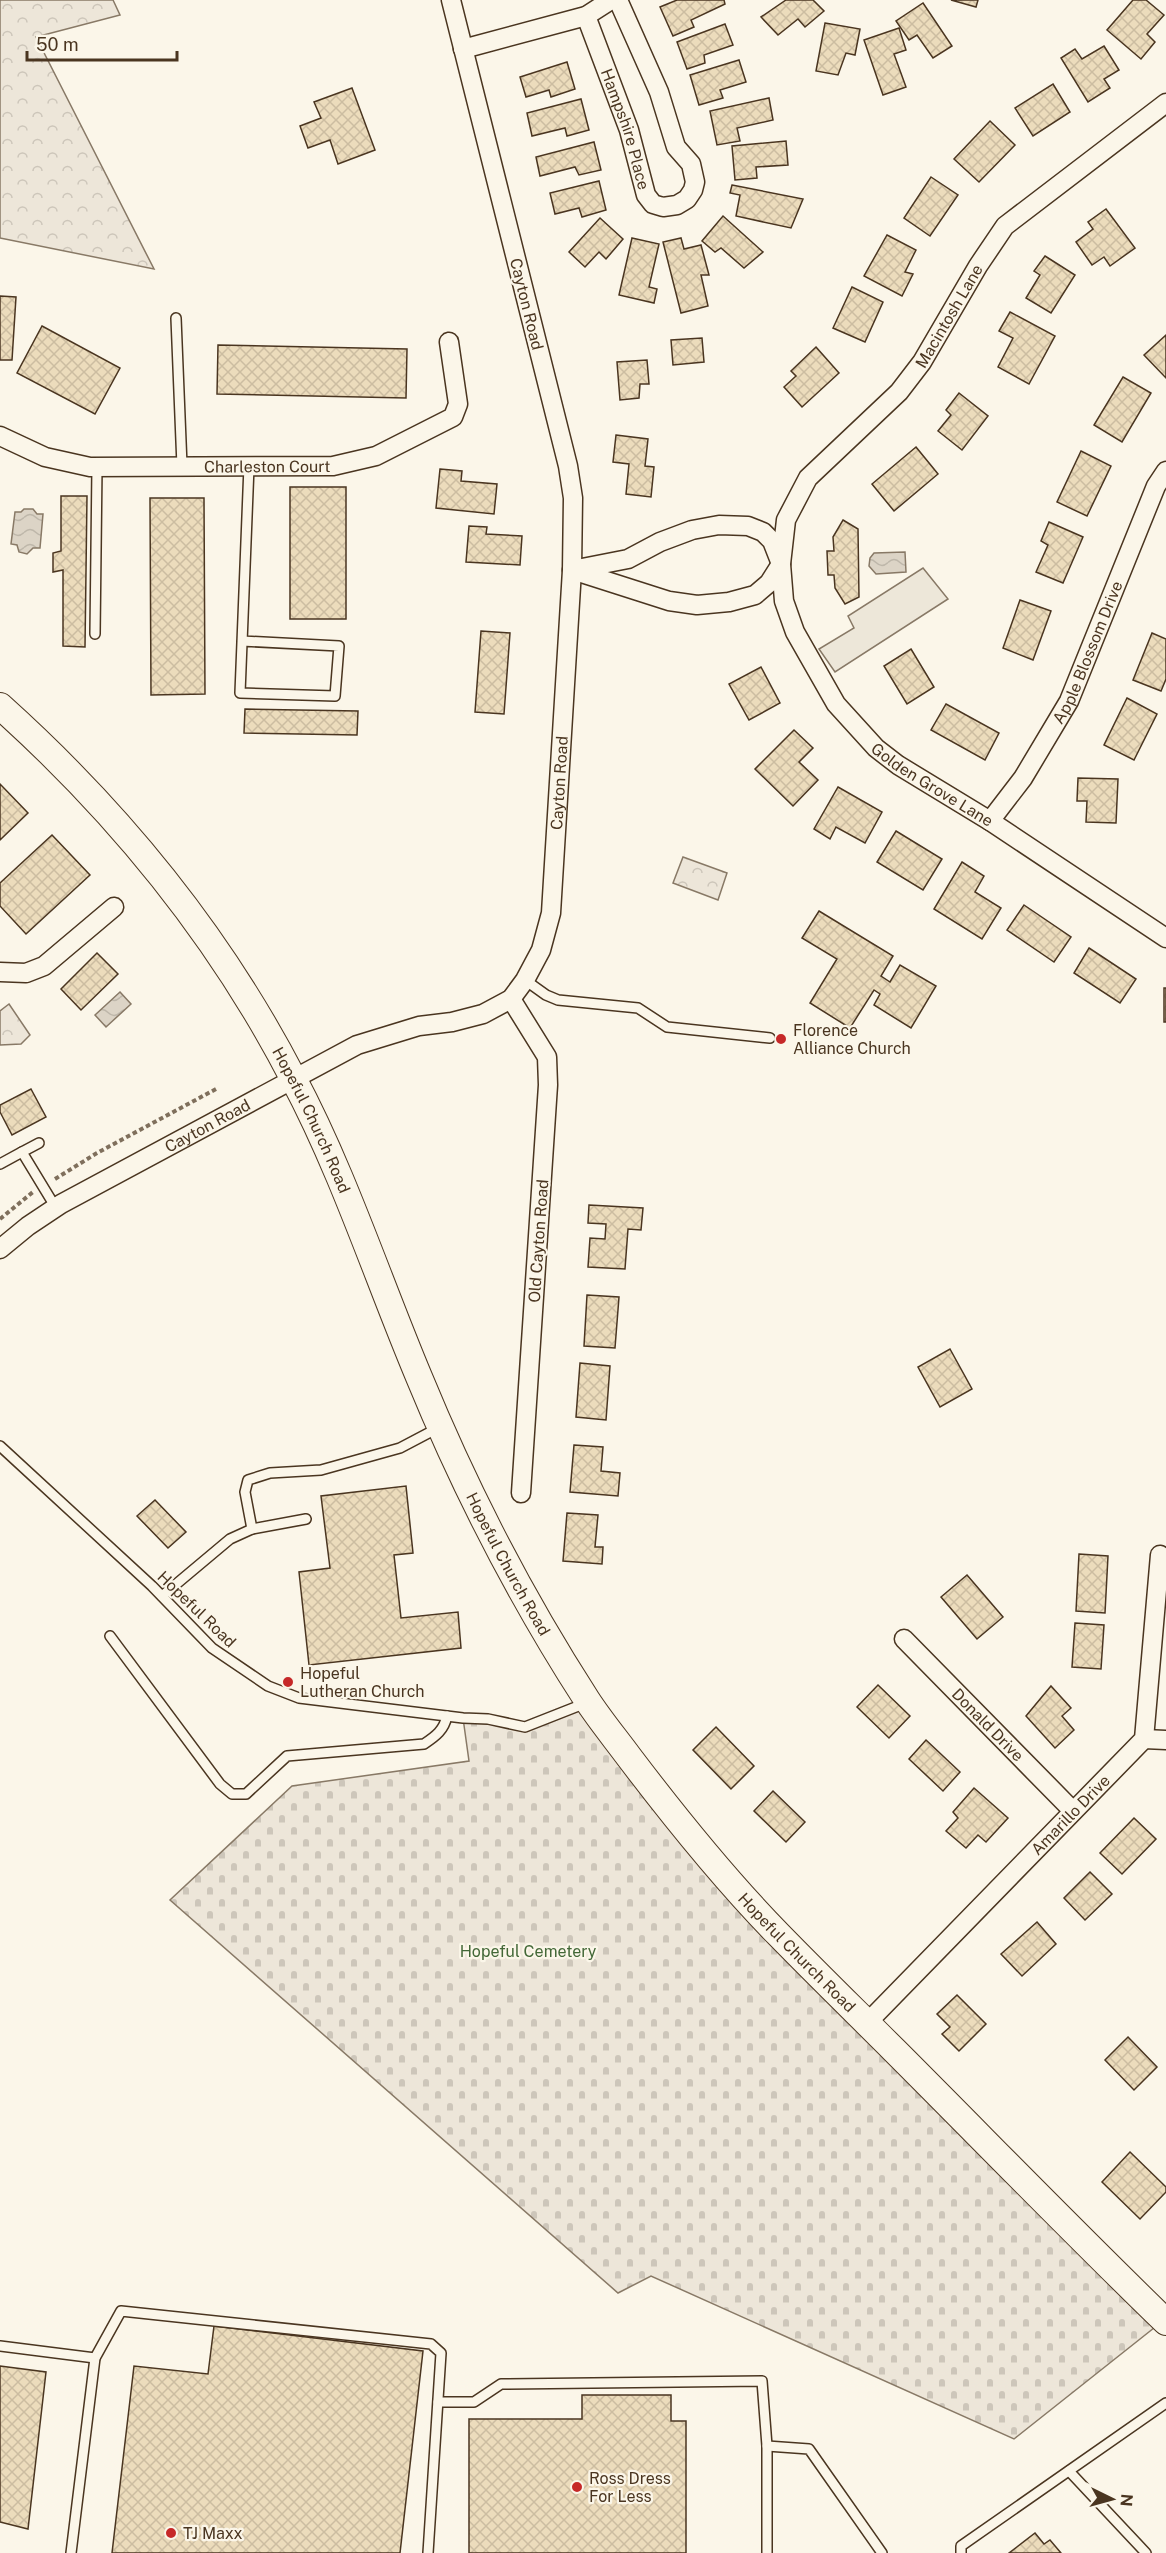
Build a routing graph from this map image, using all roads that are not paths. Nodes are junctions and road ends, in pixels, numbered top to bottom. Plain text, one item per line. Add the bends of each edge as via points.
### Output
1 (451, 0) edge
2 (611, 0) edge
3 (618, 0) edge
4 (586, 16) junction
5 (463, 49) junction
6 (1166, 104) edge
7 (176, 318) dead end
8 (449, 342) dead end
9 (0, 436) edge
10 (97, 466) junction
11 (182, 466) junction
12 (249, 466) junction
13 (1166, 471) edge
14 (781, 564) junction
15 (572, 570) junction
16 (95, 634) dead end
17 (242, 641) junction
18 (0, 706) edge
19 (990, 820) junction
20 (114, 908) dead end
21 (1166, 938) edge
22 (0, 972) edge
23 (525, 980) junction
24 (511, 999) junction
25 (770, 1038) dead end
26 (294, 1078) junction
27 (39, 1143) dead end
28 (22, 1152) junction
29 (0, 1164) edge
30 (56, 1208) junction
31 (0, 1249) edge
32 (440, 1427) junction
33 (0, 1446) edge
34 (521, 1493) dead end
35 (306, 1519) dead end
36 (252, 1529) junction
37 (1160, 1555) dead end
38 (162, 1596) junction
39 (110, 1636) dead end
40 (903, 1639) dead end
41 (588, 1702) junction
42 (447, 1716) junction
43 (1144, 1739) junction
44 (1166, 1740) edge
45 (1073, 1812) junction
46 (867, 2023) junction
47 (1166, 2322) edge
48 (0, 2346) edge
49 (95, 2358) junction
50 (438, 2402) junction
51 (1166, 2403) edge
52 (767, 2446) junction
53 (1069, 2471) junction
54 (71, 2553) edge
55 (428, 2553) edge
56 (767, 2553) edge
57 (882, 2553) edge
58 (960, 2553) edge
59 (1146, 2553) edge

1 - 5 street, Cayton Road
2 - 4 street
3 - 4 street, Hampshire Place via 659,92 676,147 692,164 693,190 678,205 653,204 646,195 626,120
4 - 5 street
5 - 15 street, Cayton Road via 568,466 573,498
6 - 14 street, Macintosh Lane via 1005,226 922,362 899,392 808,478 786,520
7 - 11 lane
8 - 12 street, Charleston Court via 458,405 448,421 397,447 355,462 333,466
9 - 10 street, Charleston Court via 45,457
10 - 11 street, Charleston Court
10 - 16 lane
11 - 12 street, Charleston Court
12 - 17 lane
13 - 19 street, Apple Blossom Drive via 1156,486 1069,701 1023,778
14 - 15 street, Macintosh Lane via 769,584 755,595 697,605 669,601
14 - 15 street via 772,541 763,532 748,526 719,525 692,530 613,564
14 - 19 street, Golden Grove Lane via 784,601 795,632 836,704 876,748 898,765
15 - 23 street, Cayton Road via 551,913 541,950
17 - 17 lane via 240,693 335,696 339,646
18 - 26 main road, Hopeful Church Road via 70,772 189,911
19 - 21 street, Golden Grove Lane
20 - 22 street via 44,966 26,973
23 - 24 street, Cayton Road
23 - 25 lane via 558,1000 638,1008 667,1027
24 - 26 street, Cayton Road via 483,1014 419,1026 357,1045
24 - 34 street, Old Cayton Road via 547,1057 548,1085
26 - 30 street, Cayton Road
26 - 32 main road, Hopeful Church Road via 342,1181
27 - 28 lane
28 - 29 lane
28 - 30 lane
30 - 31 street, Cayton Road
32 - 36 lane via 400,1448 355,1461 321,1470 270,1473 249,1480 245,1492
32 - 41 main road, Hopeful Church Road via 494,1540
33 - 38 lane, Hopeful Road
35 - 36 lane
36 - 38 lane via 230,1539
37 - 43 street
38 - 42 lane, Hopeful Road via 212,1648 278,1690 298,1698
39 - 42 lane via 220,1784 232,1794 246,1794 287,1756 424,1744 438,1735
40 - 45 street, Donald Drive
41 - 42 lane, Hopeful Road via 525,1727
41 - 46 main road, Hopeful Church Road via 737,1890
43 - 44 street
43 - 45 street, Amarillo Drive
45 - 46 street, Amarillo Drive
46 - 47 main road, Hopeful Church Road
48 - 49 lane
49 - 50 lane via 121,2311 431,2344 441,2353
49 - 54 lane
50 - 52 lane via 474,2402 501,2384 762,2381
50 - 55 lane
51 - 53 lane
52 - 56 lane
52 - 57 lane via 809,2449
53 - 58 lane via 961,2546
53 - 59 lane

